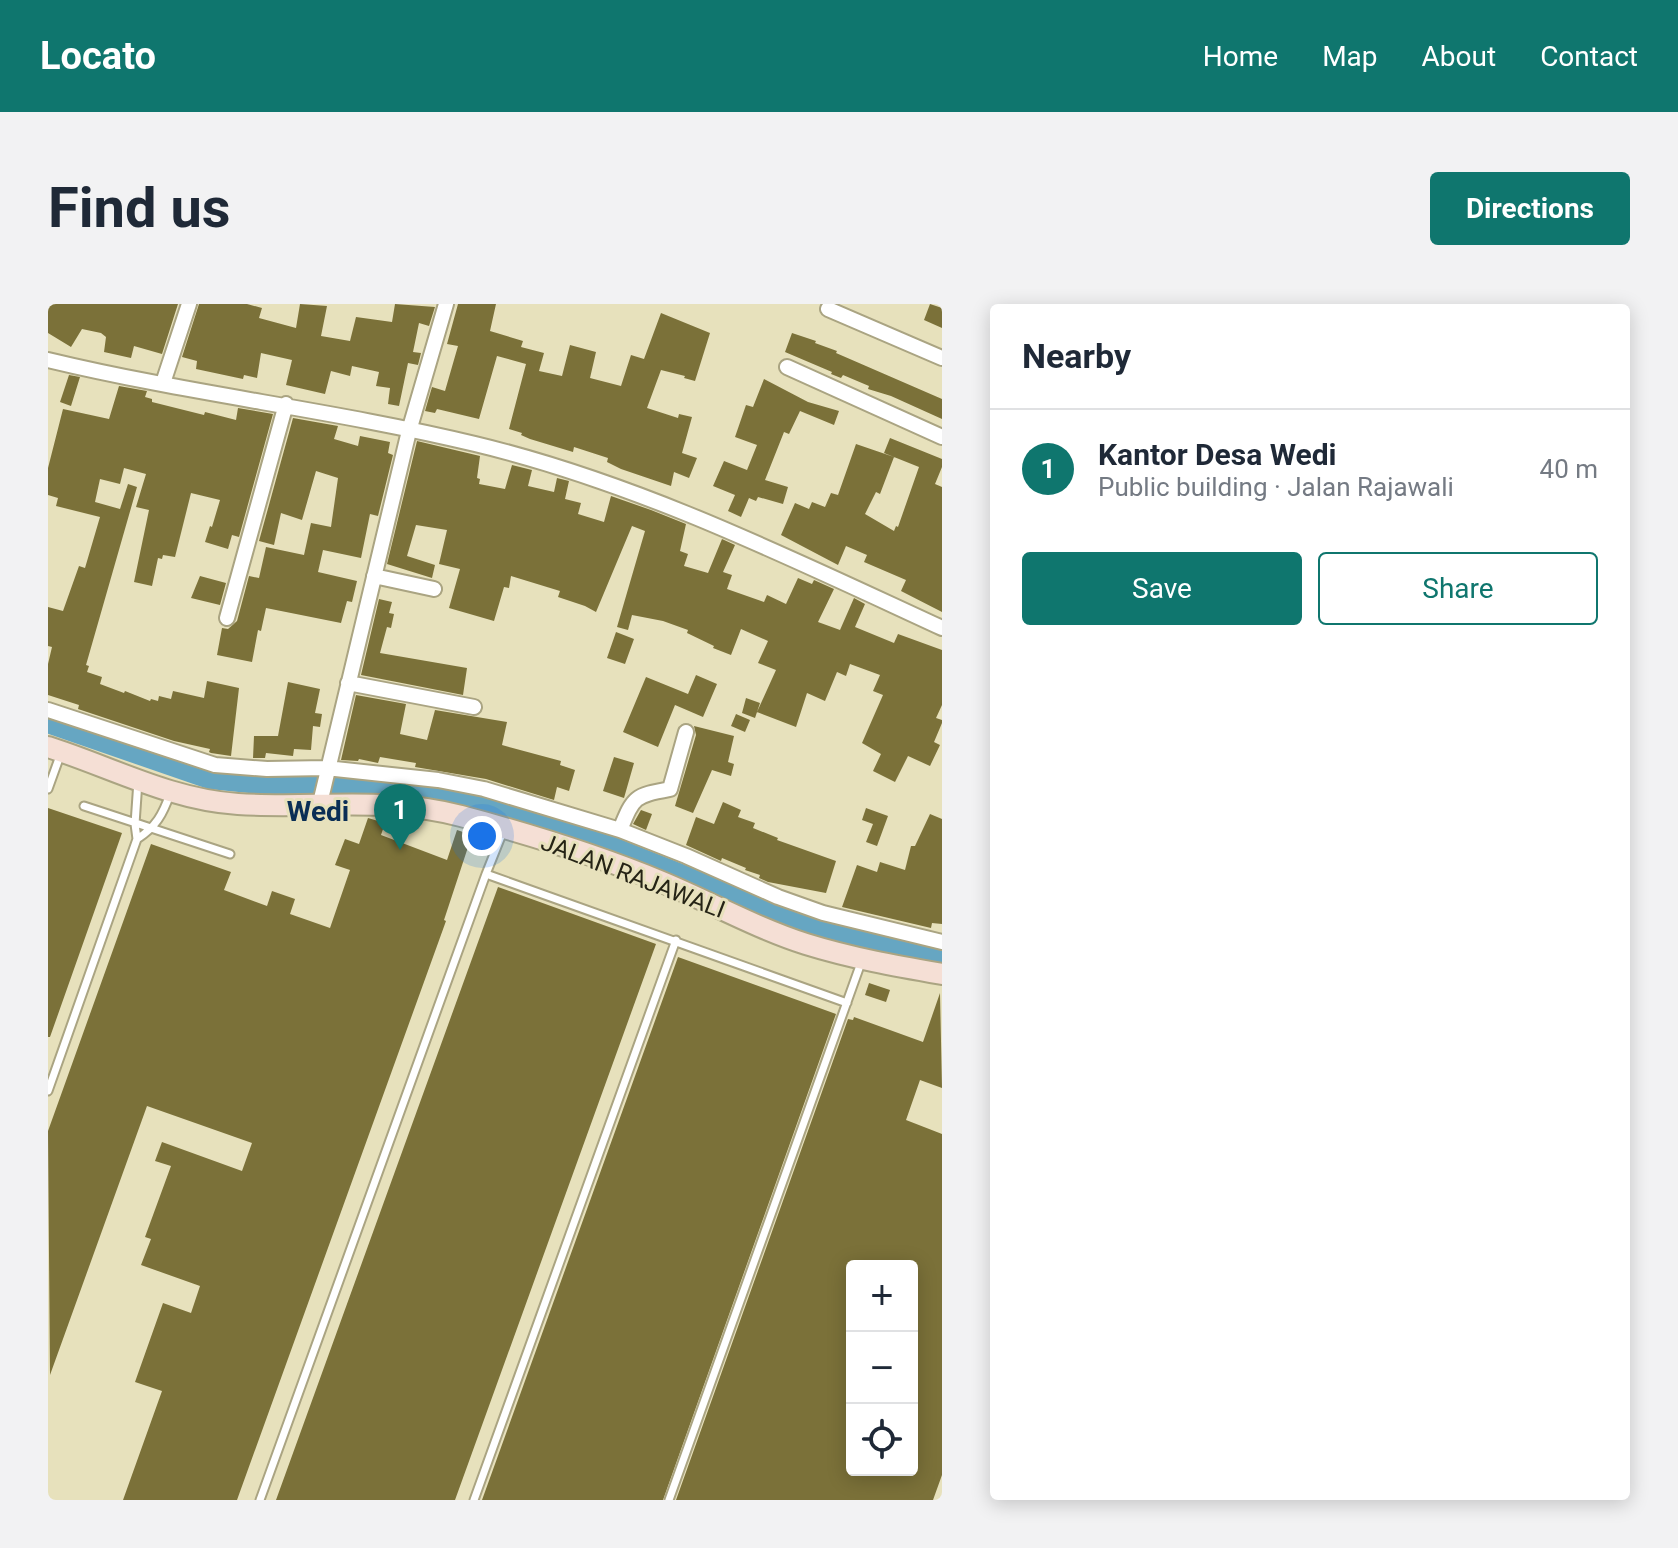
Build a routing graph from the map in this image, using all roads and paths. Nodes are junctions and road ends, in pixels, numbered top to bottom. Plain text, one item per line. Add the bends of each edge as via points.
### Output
1 (189, 304) edge
2 (446, 304) edge
3 (828, 309) dead end
4 (942, 358) edge
5 (48, 360) edge
6 (787, 367) dead end
7 (163, 383) junction
8 (286, 404) junction
9 (409, 431) junction
10 (942, 437) edge
11 (374, 576) junction
12 (434, 589) dead end
13 (227, 618) dead end
14 (942, 628) edge
15 (348, 683) junction
16 (474, 707) dead end
17 (48, 710) edge
18 (686, 732) dead end
19 (55, 749) edge
20 (325, 773) junction
21 (138, 780) junction
22 (48, 789) edge
23 (171, 791) junction
24 (321, 799) junction
25 (84, 806) dead end
26 (135, 824) junction
27 (505, 827) junction
28 (151, 830) junction
29 (620, 830) junction
30 (137, 839) junction
31 (230, 854) dead end
32 (486, 874) junction
33 (676, 940) junction
34 (942, 942) edge
35 (862, 959) junction
36 (942, 974) edge
37 (847, 1003) junction
38 (48, 1091) edge
39 (260, 1500) edge
40 (474, 1500) edge
41 (669, 1500) edge

1 - 7 street
2 - 9 street
3 - 4 street
5 - 7 street
6 - 10 street
7 - 8 street
8 - 9 street
8 - 13 street
9 - 11 street
9 - 14 street via 519,456 685,512
11 - 12 street
11 - 15 street
15 - 16 street
15 - 20 street
17 - 20 street via 215,765
18 - 29 street via 670,789 631,802
19 - 21 street, JALAN RAJAWALI
19 - 22 lane
20 - 24 street
20 - 29 street via 438,780
21 - 23 street, JALAN RAJAWALI
21 - 26 lane
23 - 24 street, JALAN RAJAWALI via 238,804
23 - 28 lane
24 - 27 street, JALAN RAJAWALI via 421,807
25 - 26 lane
26 - 28 lane
26 - 30 lane
27 - 32 lane
27 - 35 street, JALAN RAJAWALI via 664,883 777,933
28 - 30 lane
28 - 31 lane
29 - 34 street via 823,913
30 - 38 lane
32 - 33 lane
32 - 39 lane
33 - 37 lane
33 - 40 lane
35 - 36 street, JALAN RAJAWALI
35 - 37 lane
37 - 41 lane

